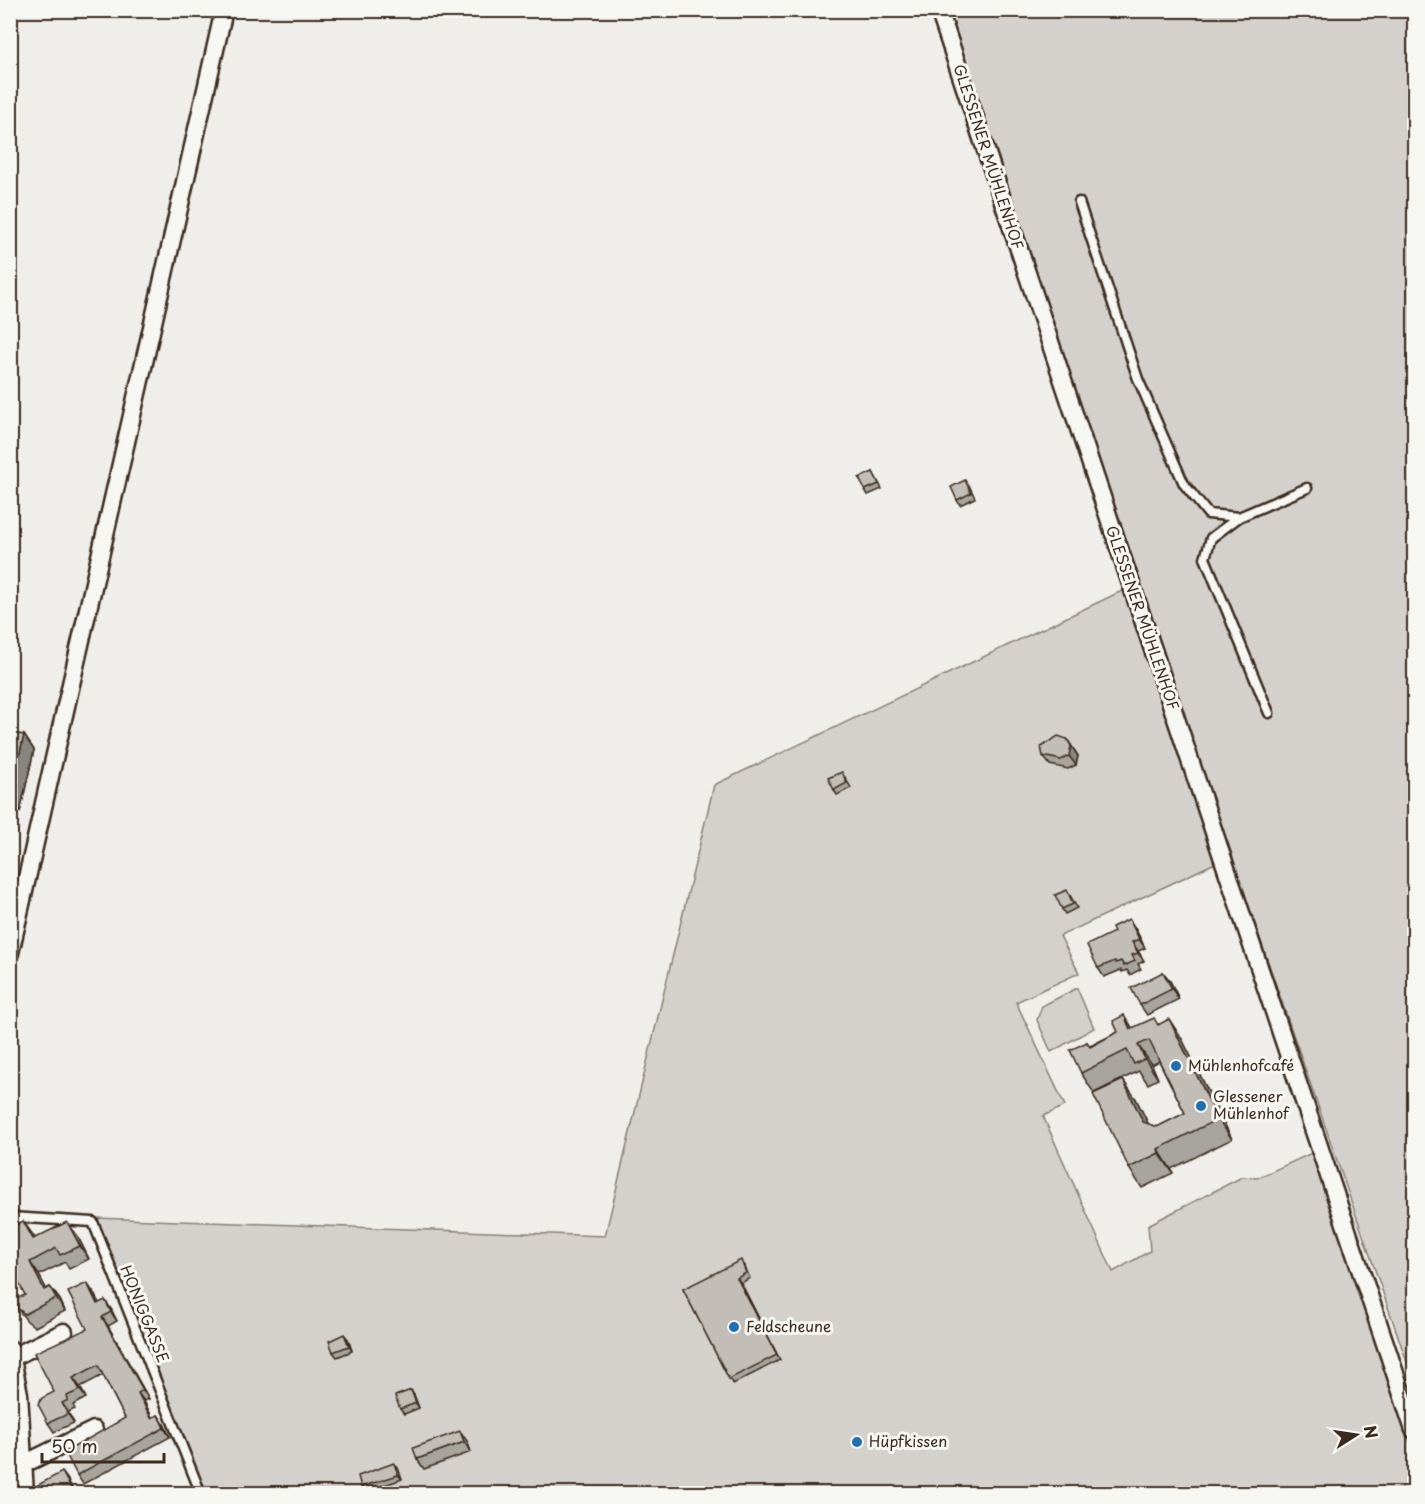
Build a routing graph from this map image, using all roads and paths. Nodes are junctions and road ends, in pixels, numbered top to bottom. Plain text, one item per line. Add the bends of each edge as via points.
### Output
1 (224, 10) edge
2 (939, 10) edge
3 (1079, 202) dead end
4 (1307, 488) dead end
5 (1239, 517) junction
6 (1269, 713) dead end
7 (10, 953) edge
8 (10, 1217) edge
9 (64, 1332) dead end
10 (12, 1353) edge
11 (94, 1430) dead end
12 (1414, 1430) edge
13 (24, 1464) junction
14 (25, 1494) edge
15 (201, 1494) edge

1 - 7 street
2 - 12 street, GLESSENER MÜHLENHOF
3 - 5 lane via 1138,379 1184,484 1208,514
4 - 5 lane
5 - 6 lane via 1212,538 1205,558
8 - 15 lane, HONIGGASSE via 93,1222
9 - 10 street
10 - 13 street
11 - 13 street
13 - 14 street

